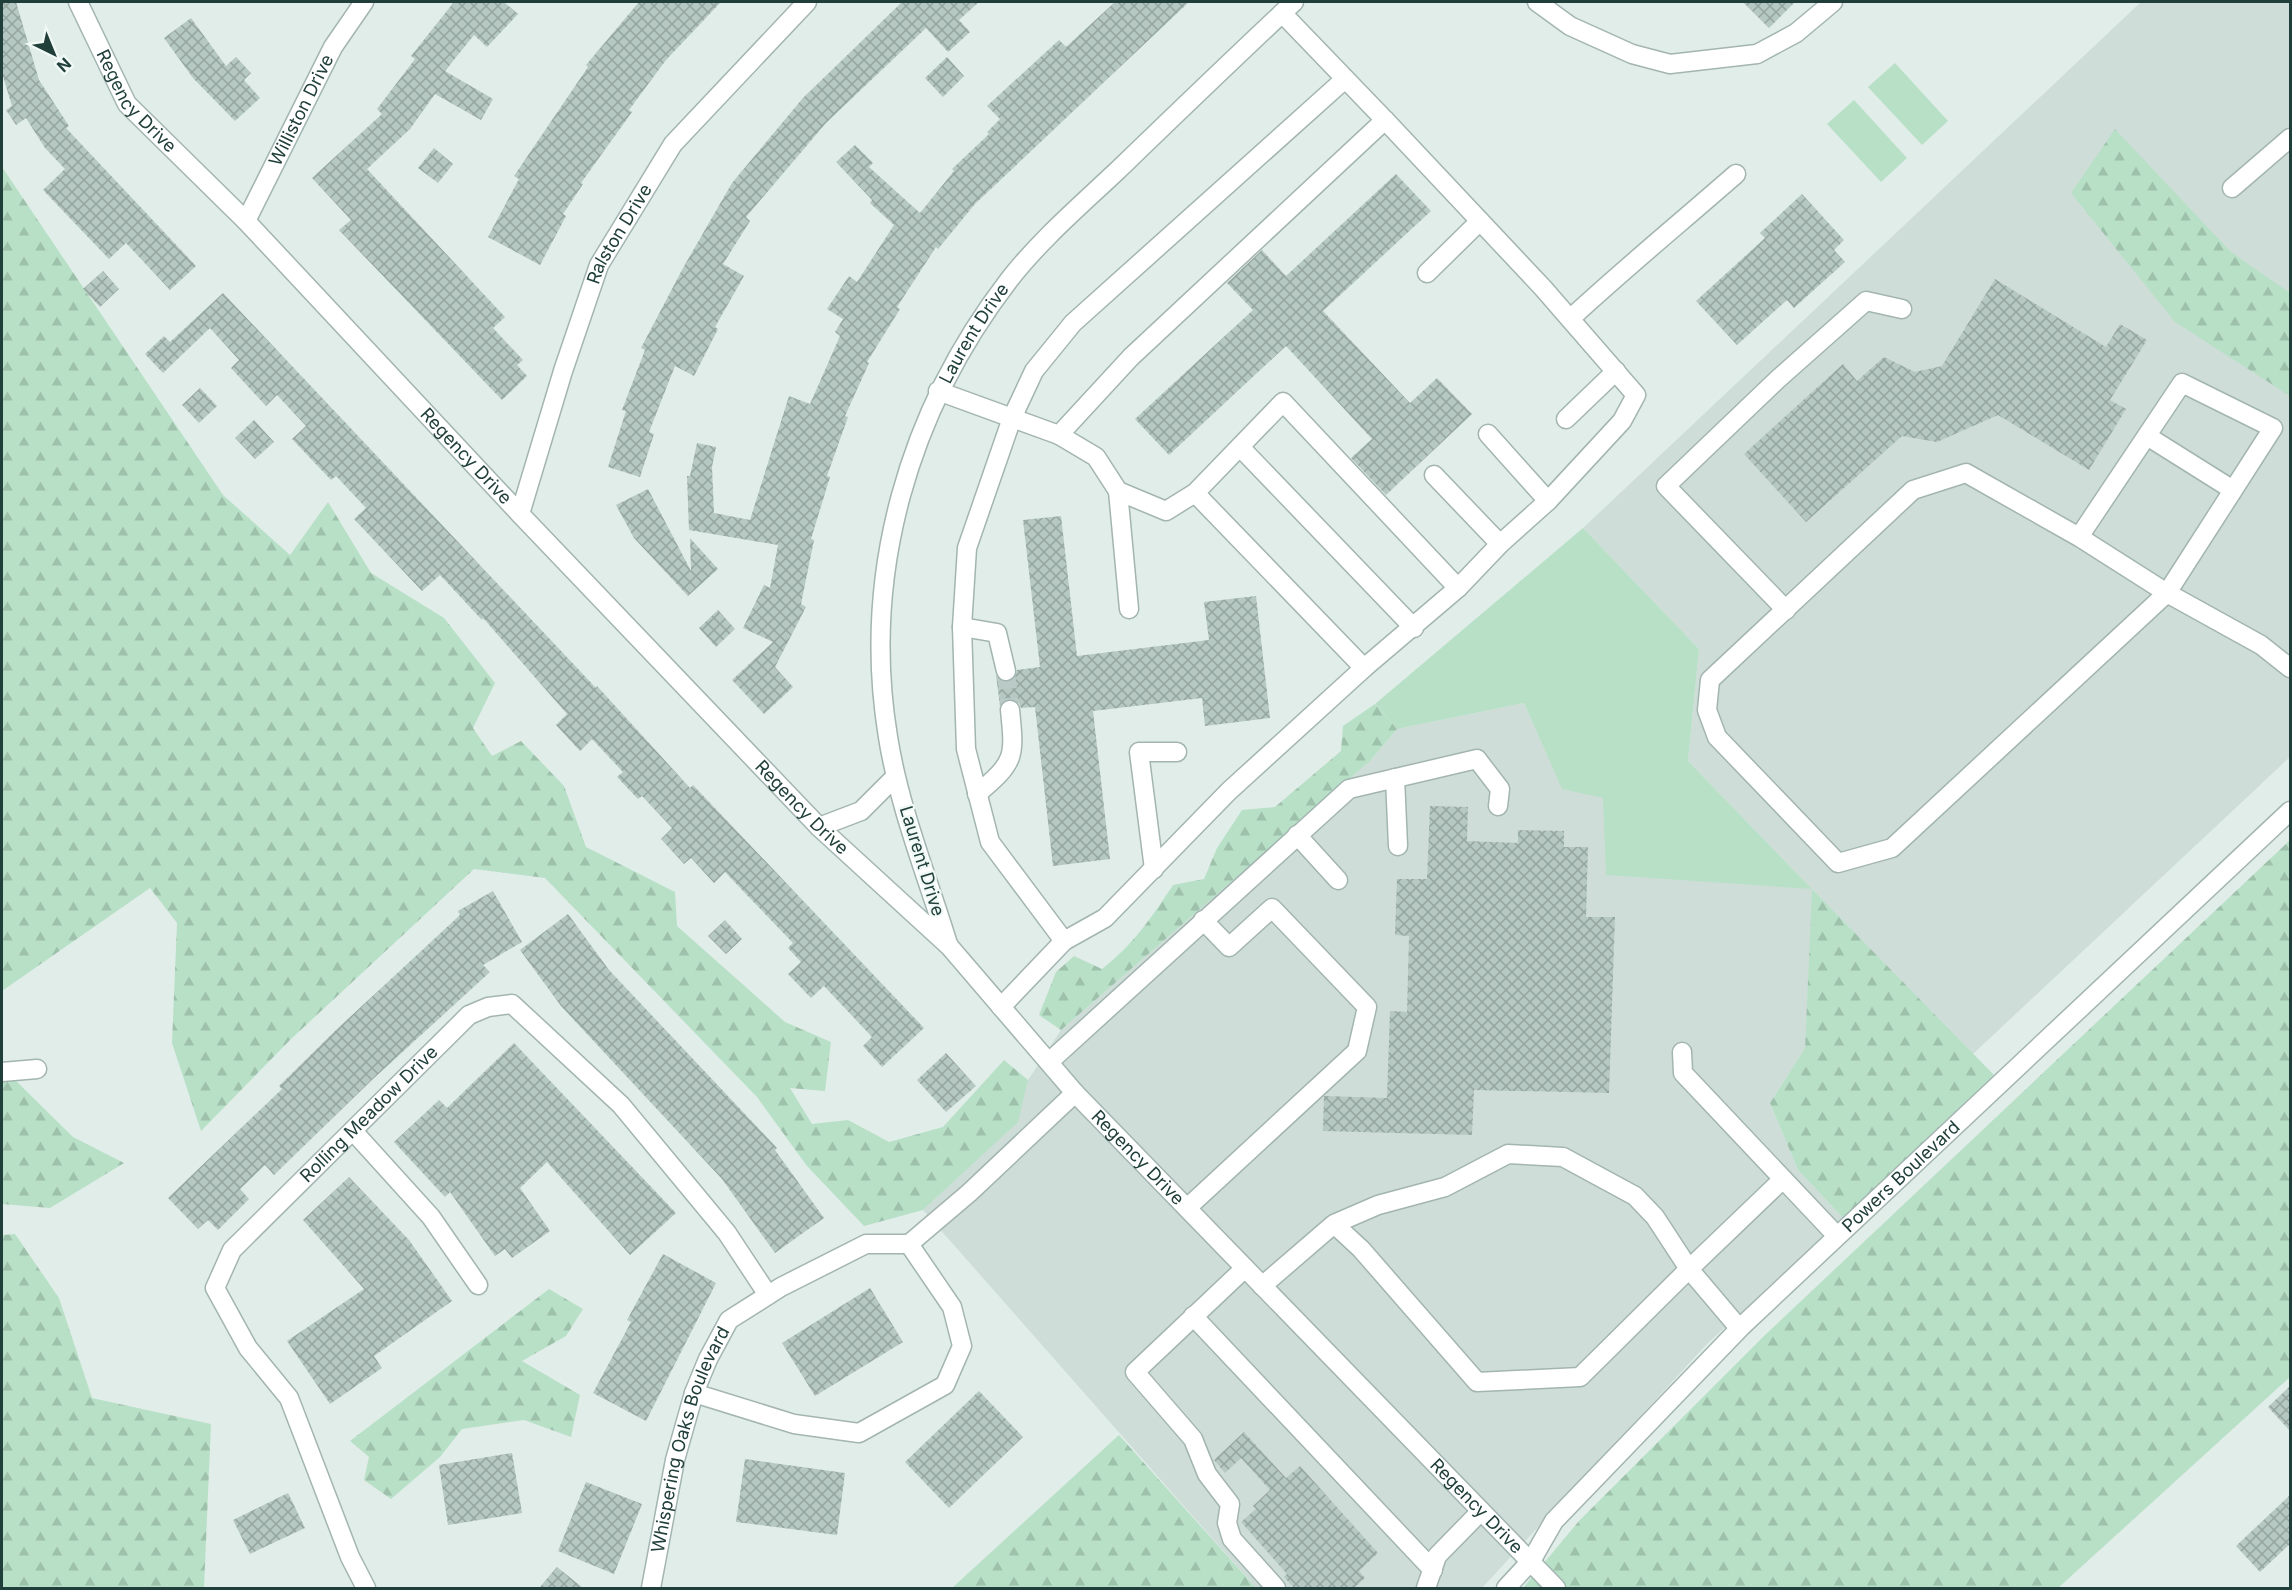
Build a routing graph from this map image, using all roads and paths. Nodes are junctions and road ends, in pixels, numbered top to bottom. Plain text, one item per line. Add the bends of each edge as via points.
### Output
1 (78, 2) edge
2 (364, 2) edge
3 (807, 2) edge
4 (1537, 2) edge
5 (1833, 2) edge
6 (1288, 7) edge
7 (1345, 79) junction
8 (1385, 120) junction
9 (2290, 138) edge
10 (1736, 174) dead end
11 (2232, 188) dead end
12 (246, 221) junction
13 (1480, 221) junction
14 (1427, 273) dead end
15 (1902, 309) dead end
16 (1570, 319) junction
17 (1616, 372) junction
18 (938, 391) junction
19 (1012, 418) junction
20 (1566, 419) dead end
21 (1488, 434) dead end
22 (1059, 435) junction
23 (2146, 436) junction
24 (1240, 447) junction
25 (1434, 476) dead end
26 (2233, 490) junction
27 (1118, 491) junction
28 (1195, 492) junction
29 (1548, 501) junction
30 (520, 514) junction
31 (2079, 537) junction
32 (1500, 544) junction
33 (1458, 588) junction
34 (2167, 593) junction
35 (1129, 609) dead end
36 (1786, 610) junction
37 (962, 627) junction
38 (1414, 628) junction
39 (1364, 668) junction
40 (2290, 668) edge
41 (1006, 671) tunnel mouth
42 (1010, 710) tunnel mouth
43 (1177, 752) dead end
44 (896, 777) junction
45 (1395, 778) junction
46 (977, 794) junction
47 (1498, 806) dead end
48 (2290, 811) edge
49 (819, 826) junction
50 (1297, 835) junction
51 (1398, 846) dead end
52 (1154, 869) junction
53 (1338, 880) dead end
54 (1203, 920) junction
55 (1064, 941) junction
56 (949, 946) junction
57 (1002, 1007) junction
58 (1682, 1052) dead end
59 (1049, 1062) junction
60 (37, 1069) dead end
61 (2, 1072) edge
62 (1075, 1093) junction
63 (353, 1131) junction
64 (1783, 1179) junction
65 (1187, 1208) junction
66 (1334, 1224) junction
67 (1837, 1236) junction
68 (909, 1244) junction
69 (1245, 1268) junction
70 (1689, 1269) junction
71 (478, 1285) dead end
72 (1262, 1286) junction
73 (768, 1295) junction
74 (1193, 1316) junction
75 (1739, 1328) junction
76 (694, 1393) junction
77 (1481, 1511) junction
78 (1531, 1562) junction
79 (1432, 1570) junction
80 (366, 1588) edge
81 (651, 1588) edge
82 (1276, 1588) edge
83 (1426, 1588) edge
84 (1506, 1588) edge
85 (1556, 1588) edge

1 - 12 street, Regency Drive via 127,104
2 - 12 street, Williston Drive via 333,47
3 - 30 street, Ralston Drive via 673,144 599,265
4 - 5 street via 1570,26 1632,54 1670,64 1757,54 1796,33
6 - 7 street
6 - 18 street, Laurent Drive via 1033,252 979,322
7 - 8 street
7 - 19 street via 1073,323 1034,371
8 - 13 street
8 - 22 street via 1131,357
9 - 11 street
10 - 16 street
12 - 30 street, Regency Drive
13 - 14 street
13 - 16 street
15 - 36 street via 1866,301 1666,486
16 - 17 street
17 - 20 street
17 - 29 street via 1636,395 1622,422
18 - 19 street
18 - 44 street, Laurent Drive via 906,474 886,568 881,672
19 - 22 street
19 - 37 street via 967,548
21 - 29 street
22 - 27 street via 1096,457
23 - 26 street
23 - 26 street via 2182,383 2273,428
23 - 31 street
24 - 28 street
24 - 33 street via 1283,402
24 - 38 street
25 - 32 street
26 - 34 street
27 - 28 street via 1166,511
27 - 35 street
28 - 39 street
29 - 32 street
30 - 49 street, Regency Drive
31 - 34 street
31 - 36 street via 1966,473 1913,490
32 - 33 street
33 - 38 street
34 - 36 street via 1892,848 1838,863 1717,737 1707,710 1710,681
34 - 40 street via 2261,645
37 - 41 street via 997,633
37 - 46 street via 966,749
38 - 39 street
39 - 52 street via 1229,791
42 - 46 street via 1014,744 1005,771
43 - 52 street via 1139,752
44 - 49 street, Laurent Drive via 861,811
44 - 56 street, Laurent Drive
45 - 47 street via 1477,759 1500,789
45 - 50 street via 1349,789
45 - 51 street
46 - 55 street via 990,842
48 - 67 street, Powers Boulevard
49 - 56 street, Regency Drive
50 - 53 street
50 - 54 street
52 - 55 street via 1105,918
54 - 59 street
54 - 65 street via 1229,947 1272,908 1367,1007 1357,1051
55 - 57 street
56 - 57 street, Regency Drive
57 - 59 street, Regency Drive
58 - 64 street via 1683,1073
59 - 62 street, Regency Drive
60 - 61 street
62 - 65 street, Regency Drive
62 - 68 street
63 - 71 street via 431,1217
63 - 73 street, Rolling Meadow Drive via 469,1015 488,1007 512,1004 621,1105 727,1233
63 - 80 street, Rolling Meadow Drive via 232,1250 214,1288 248,1348 289,1398 350,1557
64 - 67 street
64 - 70 street
65 - 69 street, Regency Drive
66 - 70 street via 1378,1205 1445,1187 1508,1154 1563,1157 1635,1196 1655,1217
66 - 70 street via 1361,1249 1477,1382 1580,1377
66 - 72 street
67 - 75 street, Powers Boulevard
68 - 73 street, Whispering Oaks Boulevard via 866,1245
68 - 76 street via 952,1307 962,1346 945,1385 859,1432 794,1424
69 - 72 street, Regency Drive
69 - 74 street
70 - 75 street
72 - 77 street, Regency Drive
73 - 76 street, Whispering Oaks Boulevard via 729,1320
74 - 79 street
74 - 82 street via 1135,1372 1193,1439 1207,1474 1230,1504 1227,1523 1232,1539
75 - 78 street, Powers Boulevard via 1554,1521
76 - 81 street, Whispering Oaks Boulevard via 675,1460
77 - 78 street, Regency Drive
77 - 79 street via 1437,1556
78 - 84 street, Powers Boulevard
78 - 85 street, Regency Drive
79 - 83 street

